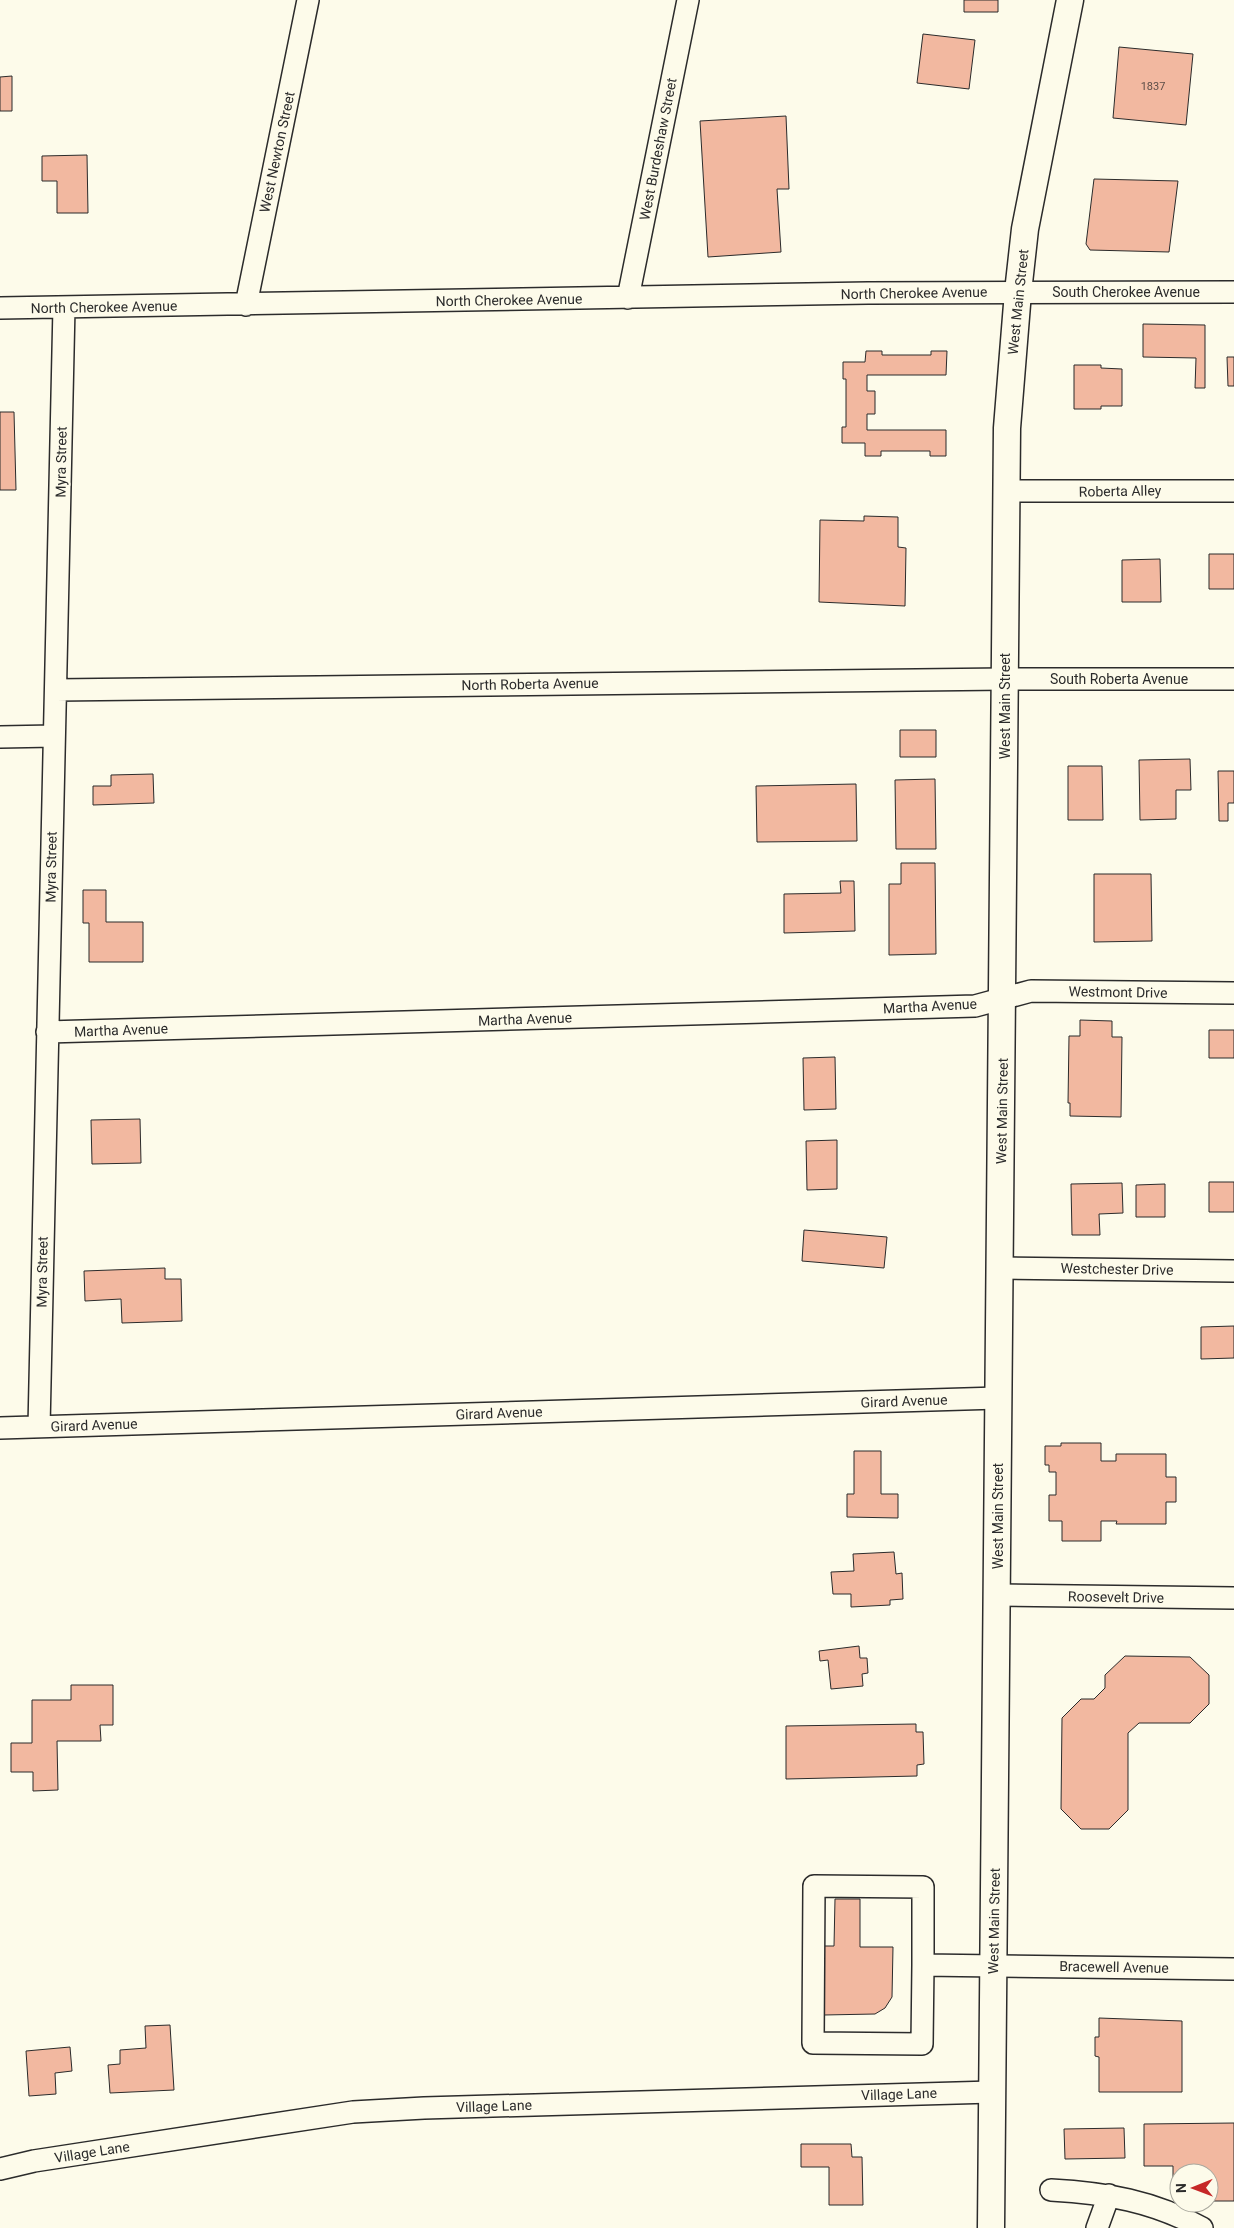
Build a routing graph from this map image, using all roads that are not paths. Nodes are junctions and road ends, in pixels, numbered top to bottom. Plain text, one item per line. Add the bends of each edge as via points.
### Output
1 (308, 0) edge
2 (688, 0) edge
3 (1070, 0) edge
4 (1018, 292) junction
5 (1234, 292) edge
6 (628, 298) junction
7 (246, 305) junction
8 (64, 307) junction
9 (0, 308) edge
10 (1006, 491) junction
11 (1234, 491) edge
12 (1005, 679) junction
13 (1234, 680) edge
14 (56, 690) junction
15 (54, 736) junction
16 (0, 737) edge
17 (1234, 993) edge
18 (1003, 998) junction
19 (47, 1032) junction
20 (1000, 1268) junction
21 (1234, 1271) edge
22 (998, 1398) junction
23 (39, 1426) junction
24 (0, 1428) edge
25 (997, 1595) junction
26 (1234, 1598) edge
27 (994, 1964) junction
28 (923, 1965) junction
29 (1234, 1970) edge
30 (992, 2092) junction
31 (0, 2169) edge
32 (1051, 2190) dead end
33 (1109, 2195) junction
34 (991, 2228) edge
35 (1097, 2228) edge
36 (1202, 2228) edge

1 - 7 street, West Newton Street
2 - 6 street, West Burdeshaw Street
3 - 4 main road, West Main Street via 1025,229
4 - 5 street, South Cherokee Avenue
4 - 6 street, North Cherokee Avenue
4 - 10 main road, West Main Street via 1007,428
6 - 7 street, North Cherokee Avenue
7 - 8 street, North Cherokee Avenue
8 - 9 street, North Cherokee Avenue
8 - 14 street, Myra Street
10 - 11 street, Roberta Alley
10 - 12 main road, West Main Street
12 - 13 street, South Roberta Avenue
12 - 14 street, North Roberta Avenue
12 - 18 main road, West Main Street
14 - 15 street, Myra Street
15 - 16 street
15 - 19 street, Myra Street
17 - 18 street, Westmont Drive via 1031,990
18 - 19 street, Martha Avenue via 975,1006
18 - 20 main road, West Main Street
19 - 23 street, Myra Street
20 - 21 street, Westchester Drive
20 - 22 main road, West Main Street
22 - 23 street, Girard Avenue
22 - 25 main road, West Main Street
23 - 24 street, Girard Avenue
25 - 26 street, Roosevelt Drive
25 - 27 main road, West Main Street
27 - 28 street, Bracewell Avenue
27 - 29 street, Bracewell Avenue
27 - 30 main road, West Main Street
28 - 28 street via 923,1887 814,1886 813,2043 922,2044
30 - 31 street, Village Lane via 353,2112
30 - 34 main road, West Main Street
32 - 33 street
33 - 35 street
33 - 36 street via 1154,2206

